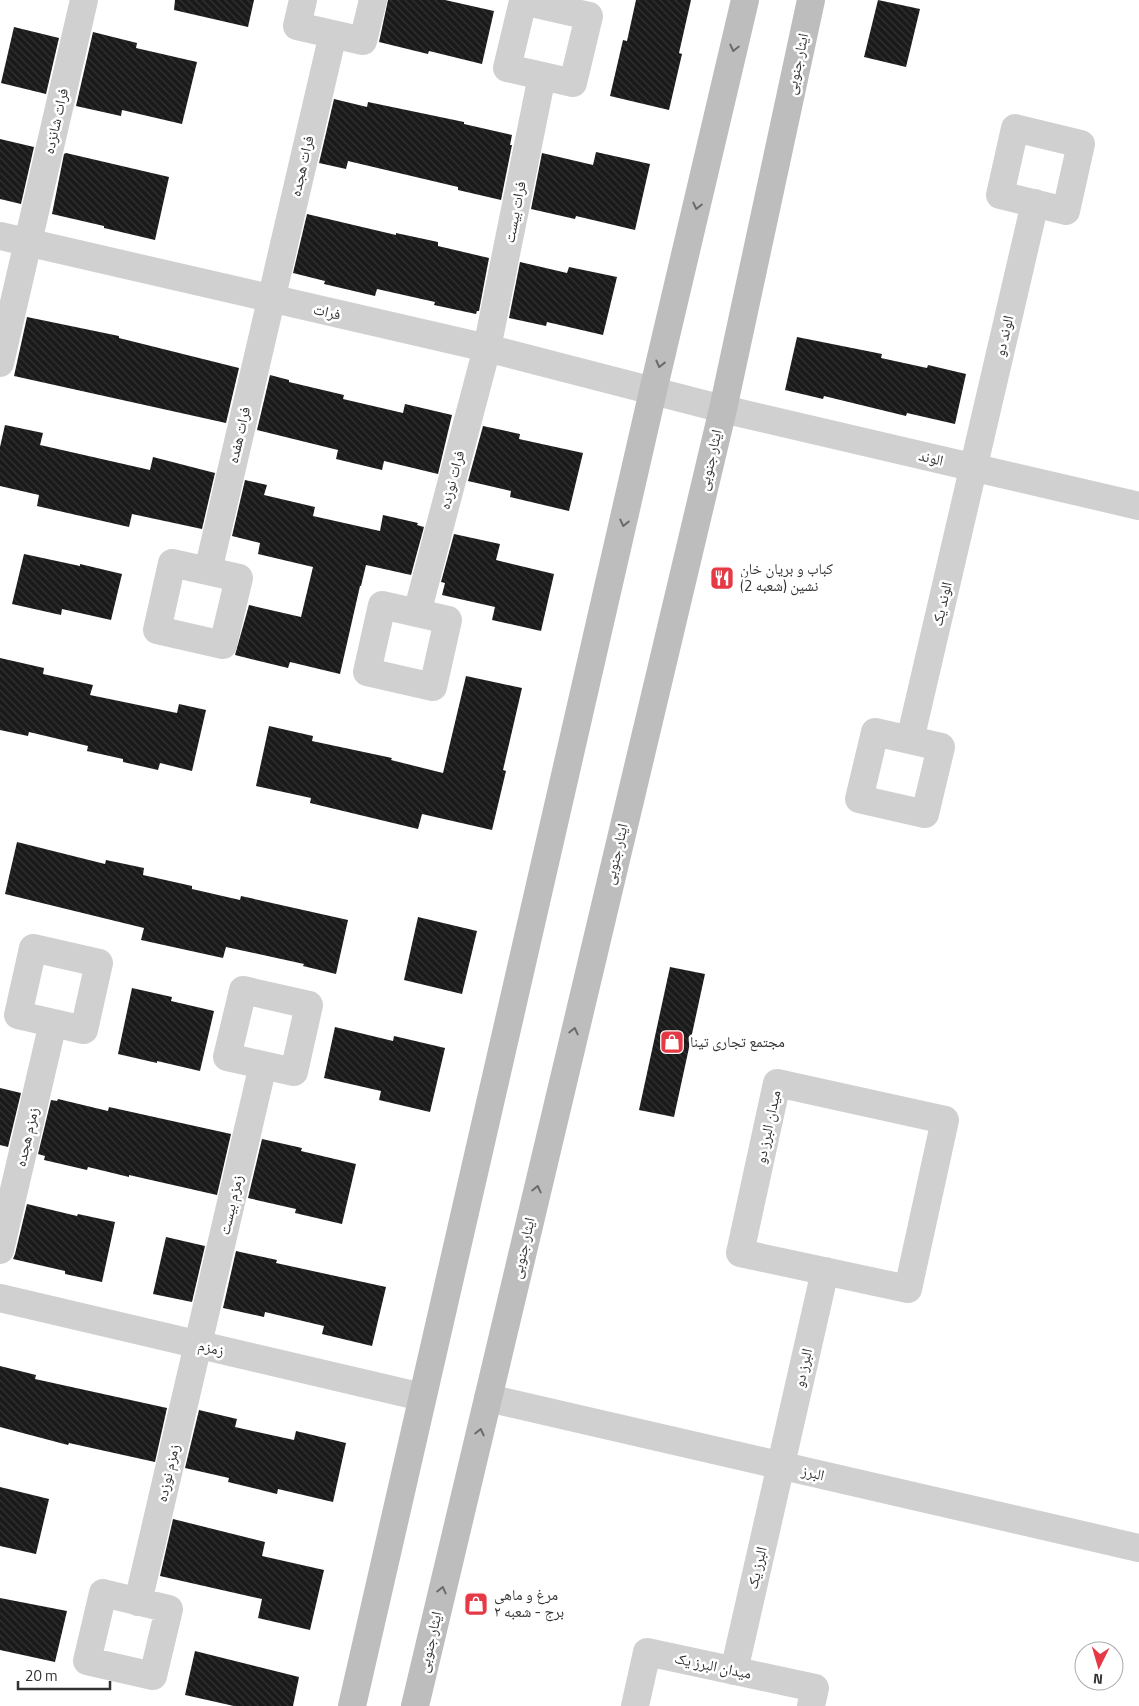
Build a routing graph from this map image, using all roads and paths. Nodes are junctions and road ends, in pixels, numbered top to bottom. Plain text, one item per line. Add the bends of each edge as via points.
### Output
1 (84, 0) edge
2 (303, 0) edge
3 (373, 0) edge
4 (745, 0) edge
5 (811, 0) edge
6 (332, 34) junction
7 (542, 76) dead end
8 (1035, 204) dead end
9 (0, 236) edge
10 (28, 242) junction
11 (271, 299) junction
12 (487, 348) junction
13 (0, 363) edge
14 (654, 391) junction
15 (723, 409) junction
16 (973, 468) junction
17 (1139, 506) edge
18 (208, 571) dead end
19 (417, 613) dead end
20 (910, 740) dead end
21 (53, 1023) dead end
22 (263, 1065) dead end
23 (0, 1250) edge
24 (824, 1271) junction
25 (0, 1298) edge
26 (198, 1345) junction
27 (422, 1397) junction
28 (488, 1398) junction
29 (781, 1466) junction
30 (1139, 1548) edge
31 (138, 1602) dead end
32 (734, 1671) junction
33 (352, 1706) edge
34 (415, 1706) edge
35 (635, 1706) edge
36 (812, 1706) edge

1 - 10 street, فرات شانزده
2 - 6 street via 297,26
3 - 6 street via 363,41
4 -> 14 main road
5 - 15 main road, ایثار جنوبی
6 - 11 street, فرات هجده
7 - 12 street, فرات بیست
8 - 16 street, الوند دو
9 - 10 street, فرات
10 - 11 street, فرات
10 - 13 street, فرات شانزده
11 - 12 street, فرات
11 - 18 street, فرات هفده
12 - 14 street, فرات
12 - 19 street, فرات نوزده
14 - 15 street, الوند
14 -> 27 main road
15 - 16 street, الوند
28 -> 15 main road, ایثار جنوبی
16 - 17 street, الوند
16 - 20 street, الوند یک
21 - 23 street, زمزم هجده
22 - 26 street, زمزم بیست
24 - 24 street, میدان البرز دو via 908,1289 945,1120 777,1083 740,1253
24 - 29 street, البرز دو
25 - 26 street, زمزم
26 - 27 street, زمزم
26 - 31 street, زمزم نوزده
27 - 33 main road
28 - 29 street, البرز
34 -> 28 main road, ایثار جنوبی
29 - 30 street, البرز
29 - 32 street, البرز یک
32 - 35 street, میدان البرز یک via 647,1652
32 - 36 street, میدان البرز یک via 815,1688

